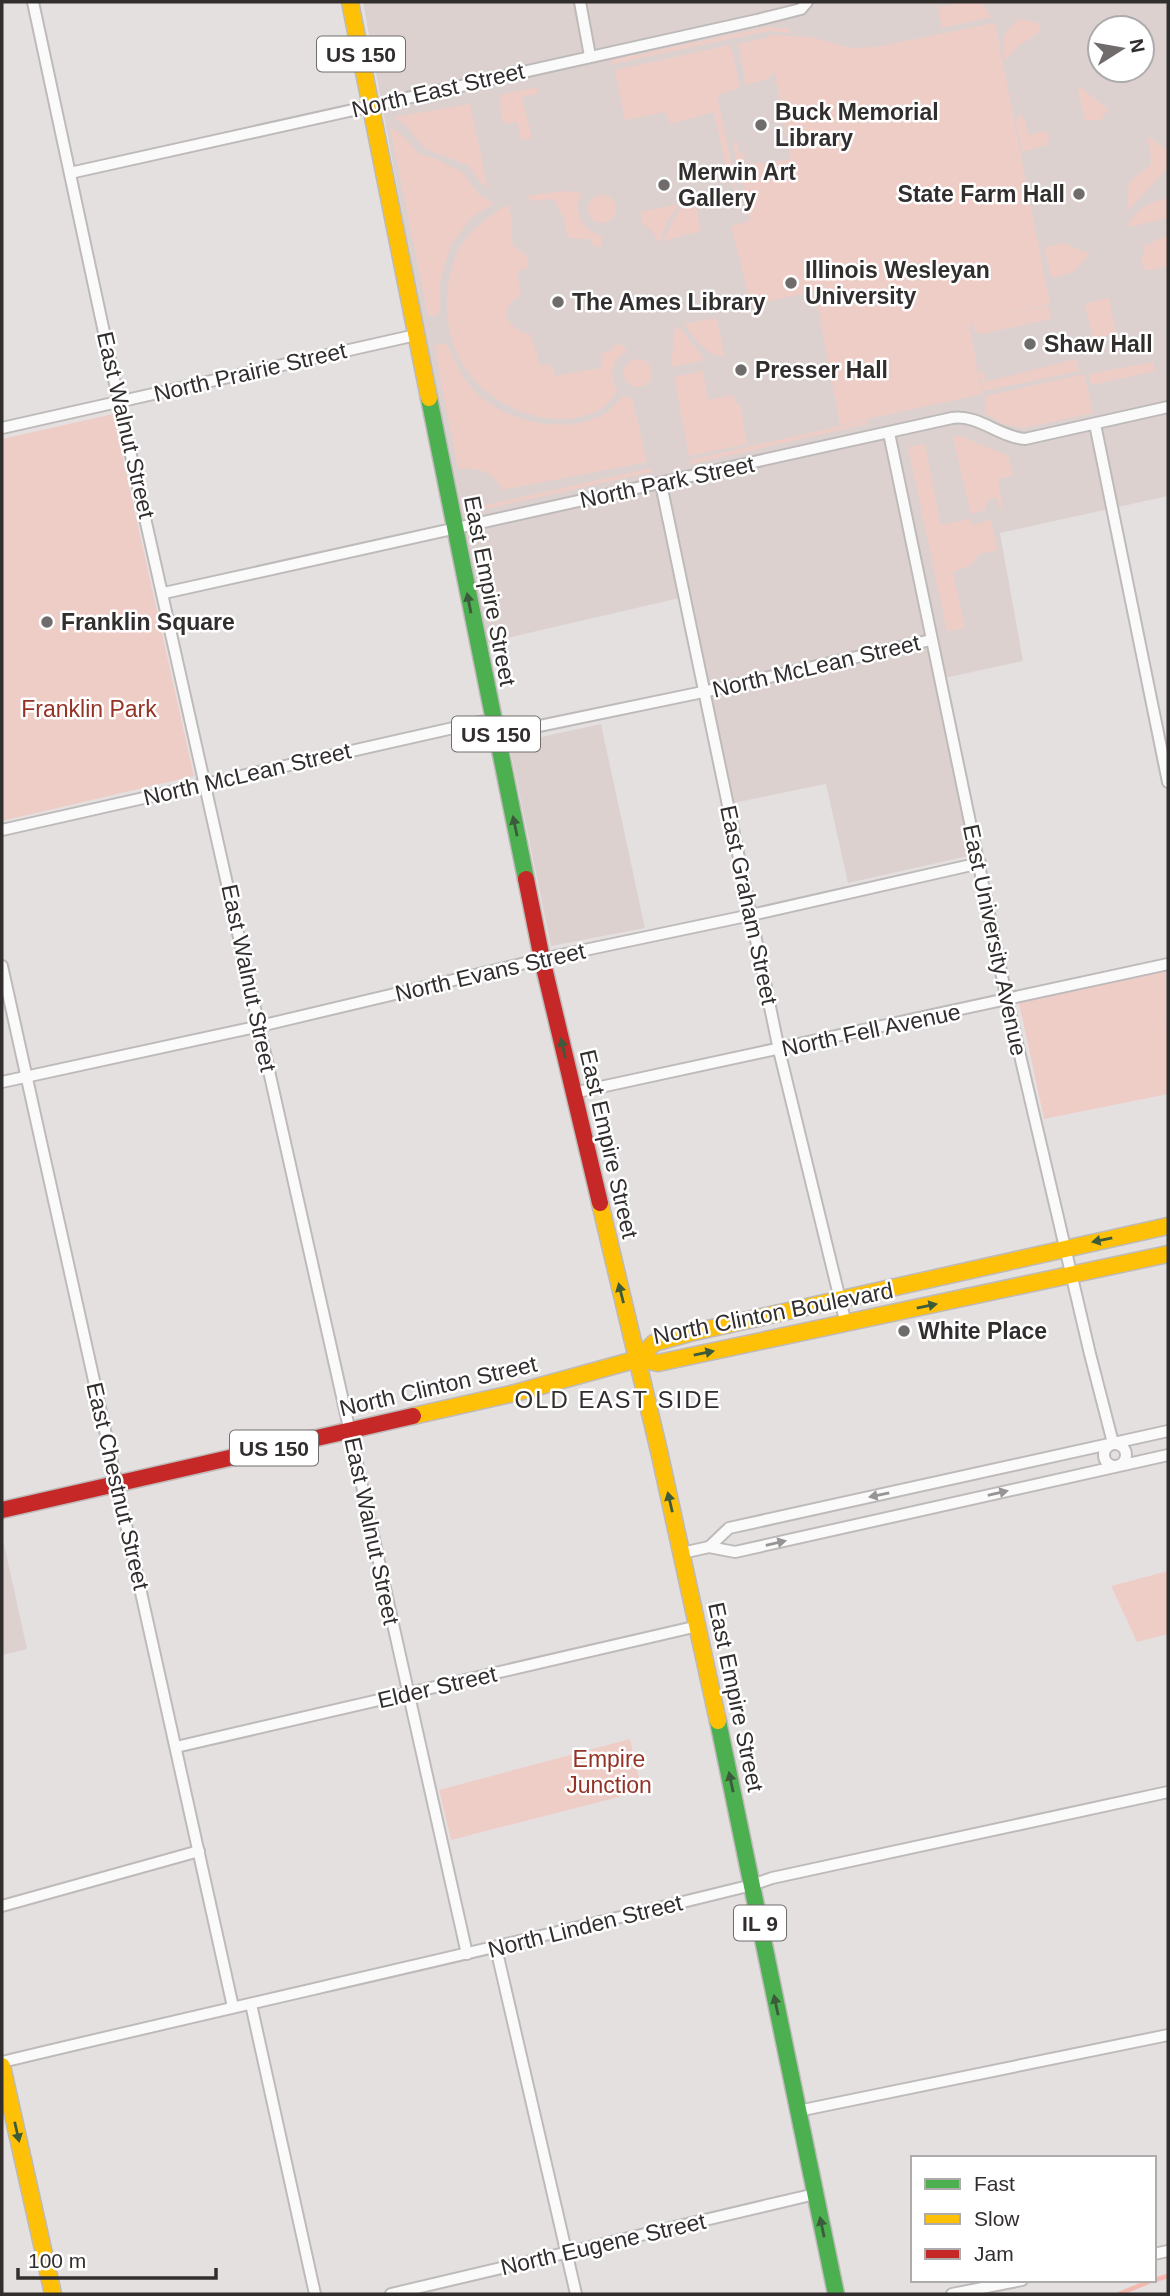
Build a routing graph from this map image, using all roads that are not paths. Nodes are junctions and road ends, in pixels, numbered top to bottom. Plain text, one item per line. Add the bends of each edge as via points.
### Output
1 (33, 2) edge
2 (350, 2) edge
3 (580, 2) edge
4 (806, 4) edge
5 (590, 56) junction
6 (371, 105) junction
7 (69, 173) junction
8 (416, 335) junction
9 (119, 402) junction
10 (1168, 407) edge
11 (1095, 424) junction
12 (2, 428) edge
13 (889, 433) junction
14 (661, 484) junction
15 (454, 527) junction
16 (164, 593) junction
17 (931, 640) junction
18 (703, 692) junction
19 (494, 727) junction
20 (1168, 782) edge
21 (206, 783) junction
22 (2, 830) edge
23 (980, 863) junction
24 (751, 915) junction
25 (542, 959) junction
26 (1168, 964) edge
27 (2, 966) edge
28 (1007, 1000) junction
29 (260, 1026) junction
30 (779, 1050) junction
31 (26, 1077) junction
32 (2, 1082) edge
33 (573, 1093) junction
34 (1168, 1226) edge
35 (1066, 1248) junction
36 (1168, 1254) edge
37 (1073, 1275) junction
38 (839, 1298) junction
39 (846, 1324) junction
40 (638, 1359) junction
41 (350, 1430) junction
42 (1168, 1431) edge
43 (1113, 1443) junction
44 (1168, 1455) edge
45 (1116, 1467) junction
46 (118, 1483) junction
47 (906, 1489) junction
48 (2, 1510) edge
49 (911, 1512) junction
50 (709, 1547) junction
51 (682, 1553) junction
52 (698, 1626) junction
53 (408, 1693) junction
54 (176, 1747) junction
55 (1168, 1791) edge
56 (199, 1852) junction
57 (752, 1885) junction
58 (2, 1906) edge
59 (496, 1948) junction
60 (467, 1954) junction
61 (251, 2004) junction
62 (233, 2007) junction
63 (1168, 2035) edge
64 (2, 2064) edge
65 (798, 2111) junction
66 (815, 2194) junction
67 (566, 2253) junction
68 (1012, 2282) edge
69 (54, 2294) edge
70 (315, 2294) edge
71 (391, 2294) edge
72 (576, 2294) edge
73 (836, 2294) edge
74 (953, 2294) edge

1 - 7 street, East Walnut Street
2 - 6 main road, East Empire Street / US 150
3 - 5 street
4 - 5 street, North East Street via 757,20
5 - 6 street, North East Street
6 - 7 street, North East Street
6 - 8 main road, East Empire Street / US 150
7 - 9 street, East Walnut Street
8 - 9 street, North Prairie Street
8 - 15 main road, East Empire Street / US 150
9 - 12 street, North Prairie Street
9 - 16 street, East Walnut Street
10 - 11 street, North Park Street
11 - 13 street, North Park Street via 1025,439 961,417
11 - 20 street
13 - 14 street, North Park Street
13 - 17 street, East University Avenue
14 - 15 street, North Park Street
14 - 18 street, East Graham Street
15 - 16 street, North Park Street
19 -> 15 main road, East Empire Street / US 150
16 - 21 street, East Walnut Street
17 - 18 street, North McLean Street
17 - 23 street, East University Avenue
18 - 19 street, North McLean Street
18 - 24 street, East Graham Street
19 - 21 street, North McLean Street
25 -> 19 main road, East Empire Street / US 150
21 - 22 street, North McLean Street
21 - 29 street, East Walnut Street
23 - 24 street, North Evans Street
23 - 28 street, East University Avenue
24 - 25 street, North Evans Street
24 - 30 street, East Graham Street
25 - 29 street, North Evans Street
33 -> 25 main road, East Empire Street / US 150
26 - 28 street, North Fell Avenue
27 - 31 street, East Chestnut Street
28 - 30 street, North Fell Avenue
28 - 35 street, East University Avenue
29 - 31 street, North Evans Street
29 - 41 street, East Walnut Street
30 - 33 street, North Fell Avenue
30 - 38 street, East Graham Street
31 - 32 street, North Evans Street
31 - 46 street, East Chestnut Street
40 -> 33 main road, East Empire Street / US 150
34 -> 35 main road, North Clinton Boulevard
35 - 37 street, East University Avenue
35 - 38 main road, North Clinton Boulevard
36 - 37 main road, North Clinton Boulevard
39 -> 37 main road, North Clinton Boulevard
37 - 43 street, East University Avenue
38 - 39 street, East Graham Street
38 - 40 main road, North Clinton Boulevard via 654,1343
40 -> 39 main road, North Clinton Boulevard via 658,1363
40 - 41 main road, North Clinton Street / US 150 via 515,1393
51 -> 40 main road, East Empire Street / IL 9
41 - 46 main road, North Clinton Street / US 150
41 - 53 street, East Walnut Street
42 - 43 street
43 - 45 street via 1104,1454 1106,1462
43 - 45 street via 1124,1447 1126,1454
43 - 47 street
44 - 45 street
49 -> 45 street
46 - 48 main road, North Clinton Street / US 150
46 - 54 street, East Chestnut Street
47 - 49 street
47 -> 50 street via 729,1528
50 -> 49 street via 735,1552
50 - 51 street
51 - 52 main road, East Empire Street / IL 9
52 - 53 street, Elder Street
57 -> 52 main road, East Empire Street / IL 9
53 - 54 street, Elder Street
53 - 60 street, East Walnut Street
54 - 56 street, East Chestnut Street
55 - 57 street, North Linden Street
56 - 58 street
56 - 62 street, East Chestnut Street
57 - 59 street, North Linden Street
65 -> 57 main road, East Empire Street / IL 9
59 - 60 street, North Linden Street
59 - 67 street
60 - 61 street, North Linden Street
61 - 62 street, North Linden Street
61 - 70 street
62 - 64 street, North Linden Street
63 - 65 street
64 -> 69 main road
65 - 66 main road, East Empire Street / IL 9
66 - 67 street, North Eugene Street
73 -> 66 main road, East Empire Street / IL 9
67 - 71 street, North Eugene Street
67 - 72 street
68 - 74 street

